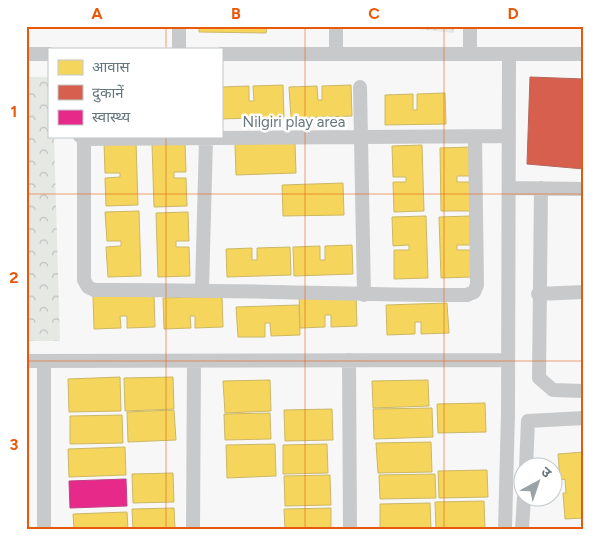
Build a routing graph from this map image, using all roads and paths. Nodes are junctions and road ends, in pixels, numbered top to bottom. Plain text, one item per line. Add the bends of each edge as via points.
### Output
1 (179, 26) edge
2 (336, 26) edge
3 (470, 26) edge
4 (179, 48) edge
5 (26, 54) edge
6 (48, 54) edge
7 (222, 54) edge
8 (336, 54) junction
9 (470, 54) junction
10 (509, 54) junction
11 (584, 54) edge
12 (360, 87) dead end
13 (509, 136) junction
14 (81, 138) edge
15 (360, 138) junction
16 (475, 138) junction
17 (206, 139) junction
18 (509, 188) junction
19 (541, 188) junction
20 (584, 188) edge
21 (202, 289) junction
22 (584, 292) edge
23 (538, 294) junction
24 (364, 295) junction
25 (349, 360) junction
26 (508, 360) junction
27 (26, 361) edge
28 (44, 361) junction
29 (194, 361) junction
30 (584, 391) edge
31 (584, 418) edge
32 (526, 458) edge
33 (523, 508) edge
34 (44, 529) edge
35 (193, 529) edge
36 (350, 529) edge
37 (505, 529) edge
38 (522, 529) edge

1 - 4 street
2 - 8 street
3 - 9 street
5 - 6 street
7 - 8 street
8 - 9 street
9 - 10 street
10 - 11 street
10 - 13 street
12 - 15 street
13 - 16 street, Nilgiri play area
13 - 18 street
14 - 17 street, Nilgiri play area
14 - 21 street via 84,280 88,287 94,290
15 - 16 street, Nilgiri play area
15 - 17 street, Nilgiri play area
15 - 24 street
16 - 24 street via 477,285 474,292 467,295
17 - 21 street
18 - 19 street
18 - 26 street
19 - 20 street
19 - 23 street
21 - 24 street
22 - 23 street
23 - 30 street via 539,378 552,390
25 - 26 street
25 - 29 street
25 - 36 street
26 - 37 street
27 - 28 street
28 - 29 street
28 - 34 street
29 - 35 street
31 - 32 street via 528,421
33 - 38 street

